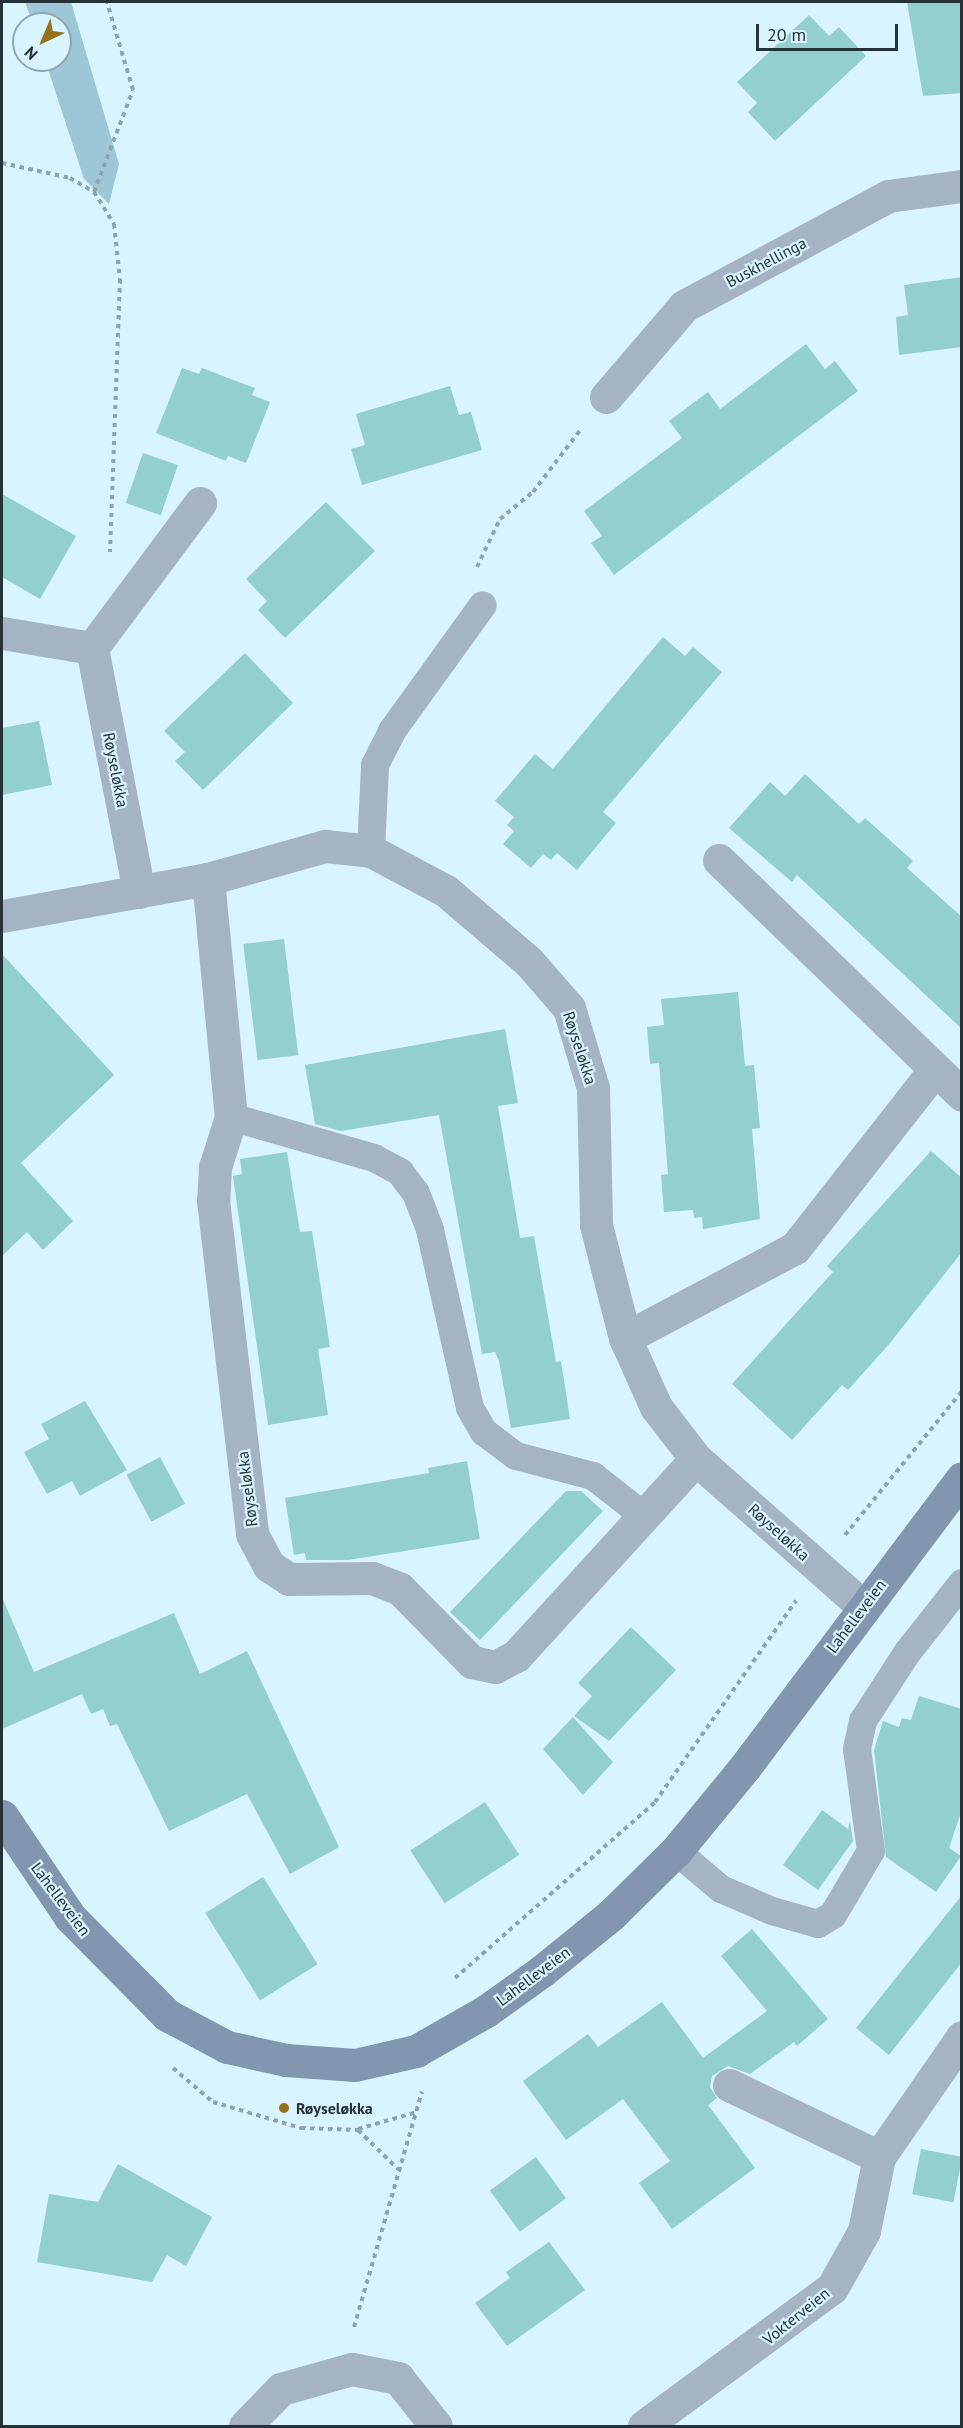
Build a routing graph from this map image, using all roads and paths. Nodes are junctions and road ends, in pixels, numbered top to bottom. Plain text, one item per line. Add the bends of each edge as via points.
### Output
1 (107, 2) edge
2 (2, 163) edge
3 (962, 186) edge
4 (94, 192) junction
5 (606, 397) joint
6 (200, 502) dead end
7 (109, 562) dead end
8 (483, 605) joint
9 (2, 633) edge
10 (92, 648) junction
11 (371, 851) junction
12 (719, 860) dead end
13 (208, 879) junction
14 (140, 892) junction
15 (2, 916) edge
16 (934, 1071) junction
17 (962, 1095) edge
18 (231, 1116) junction
19 (625, 1338) junction
20 (962, 1391) edge
21 (696, 1459) junction
22 (962, 1478) edge
23 (644, 1516) junction
24 (842, 1538) dead end
25 (962, 1582) edge
26 (799, 1598) dead end
27 (863, 1606) junction
28 (2, 1816) edge
29 (676, 1851) junction
30 (450, 1982) dead end
31 (962, 2037) edge
32 (729, 2085) dead end
33 (423, 2088) dead end
34 (417, 2112) junction
35 (358, 2130) dead end
36 (879, 2157) junction
37 (352, 2369) junction
38 (245, 2427) edge
39 (436, 2427) edge
40 (644, 2427) edge

1 - 4 path via 133,90
2 - 4 path via 70,178
3 - 5 street, Buskhellinga via 888,196 684,306
4 - 7 path via 114,224 120,279
5 - 8 path via 532,492 500,519 483,549 475,576
6 - 10 street
8 - 11 lane via 392,731 375,765
9 - 10 street
10 - 14 street, Røyseløkka
11 - 13 street, Røyseløkka via 326,846
11 - 19 street, Røyseløkka via 446,891 529,962 569,1008 593,1088 596,1225
12 - 16 street
13 - 14 street, Røyseløkka
13 - 18 street, Røyseløkka
14 - 15 street, Røyseløkka
16 - 17 street
16 - 19 street via 795,1248
18 - 23 lane via 374,1158 400,1173 416,1193 430,1230 471,1408 484,1432 516,1456 593,1476
18 - 23 street, Røyseløkka via 215,1167 213,1200 252,1534 269,1566 290,1579 372,1578 400,1589 472,1662 495,1667 516,1656
19 - 21 street, Røyseløkka via 656,1407
20 - 24 path
21 - 23 street, Røyseløkka
21 - 27 street, Røyseløkka
22 - 27 street, Lahelleveien
25 - 29 lane via 907,1653 863,1721 857,1749 871,1851 833,1915 818,1923 772,1911 721,1889
26 - 30 path via 655,1802
27 - 29 street, Lahelleveien via 745,1767
28 - 29 street, Lahelleveien via 70,1917 167,2015 226,2047 286,2060 355,2065 416,2051 486,2011 611,1916
31 - 36 street, Vokterveien
32 - 36 street
33 - 34 path
34 - 35 path
34 - 37 path via 349,2345
36 - 40 street, Vokterveien via 864,2231 832,2288
37 - 38 street via 281,2389
37 - 39 street via 398,2378

